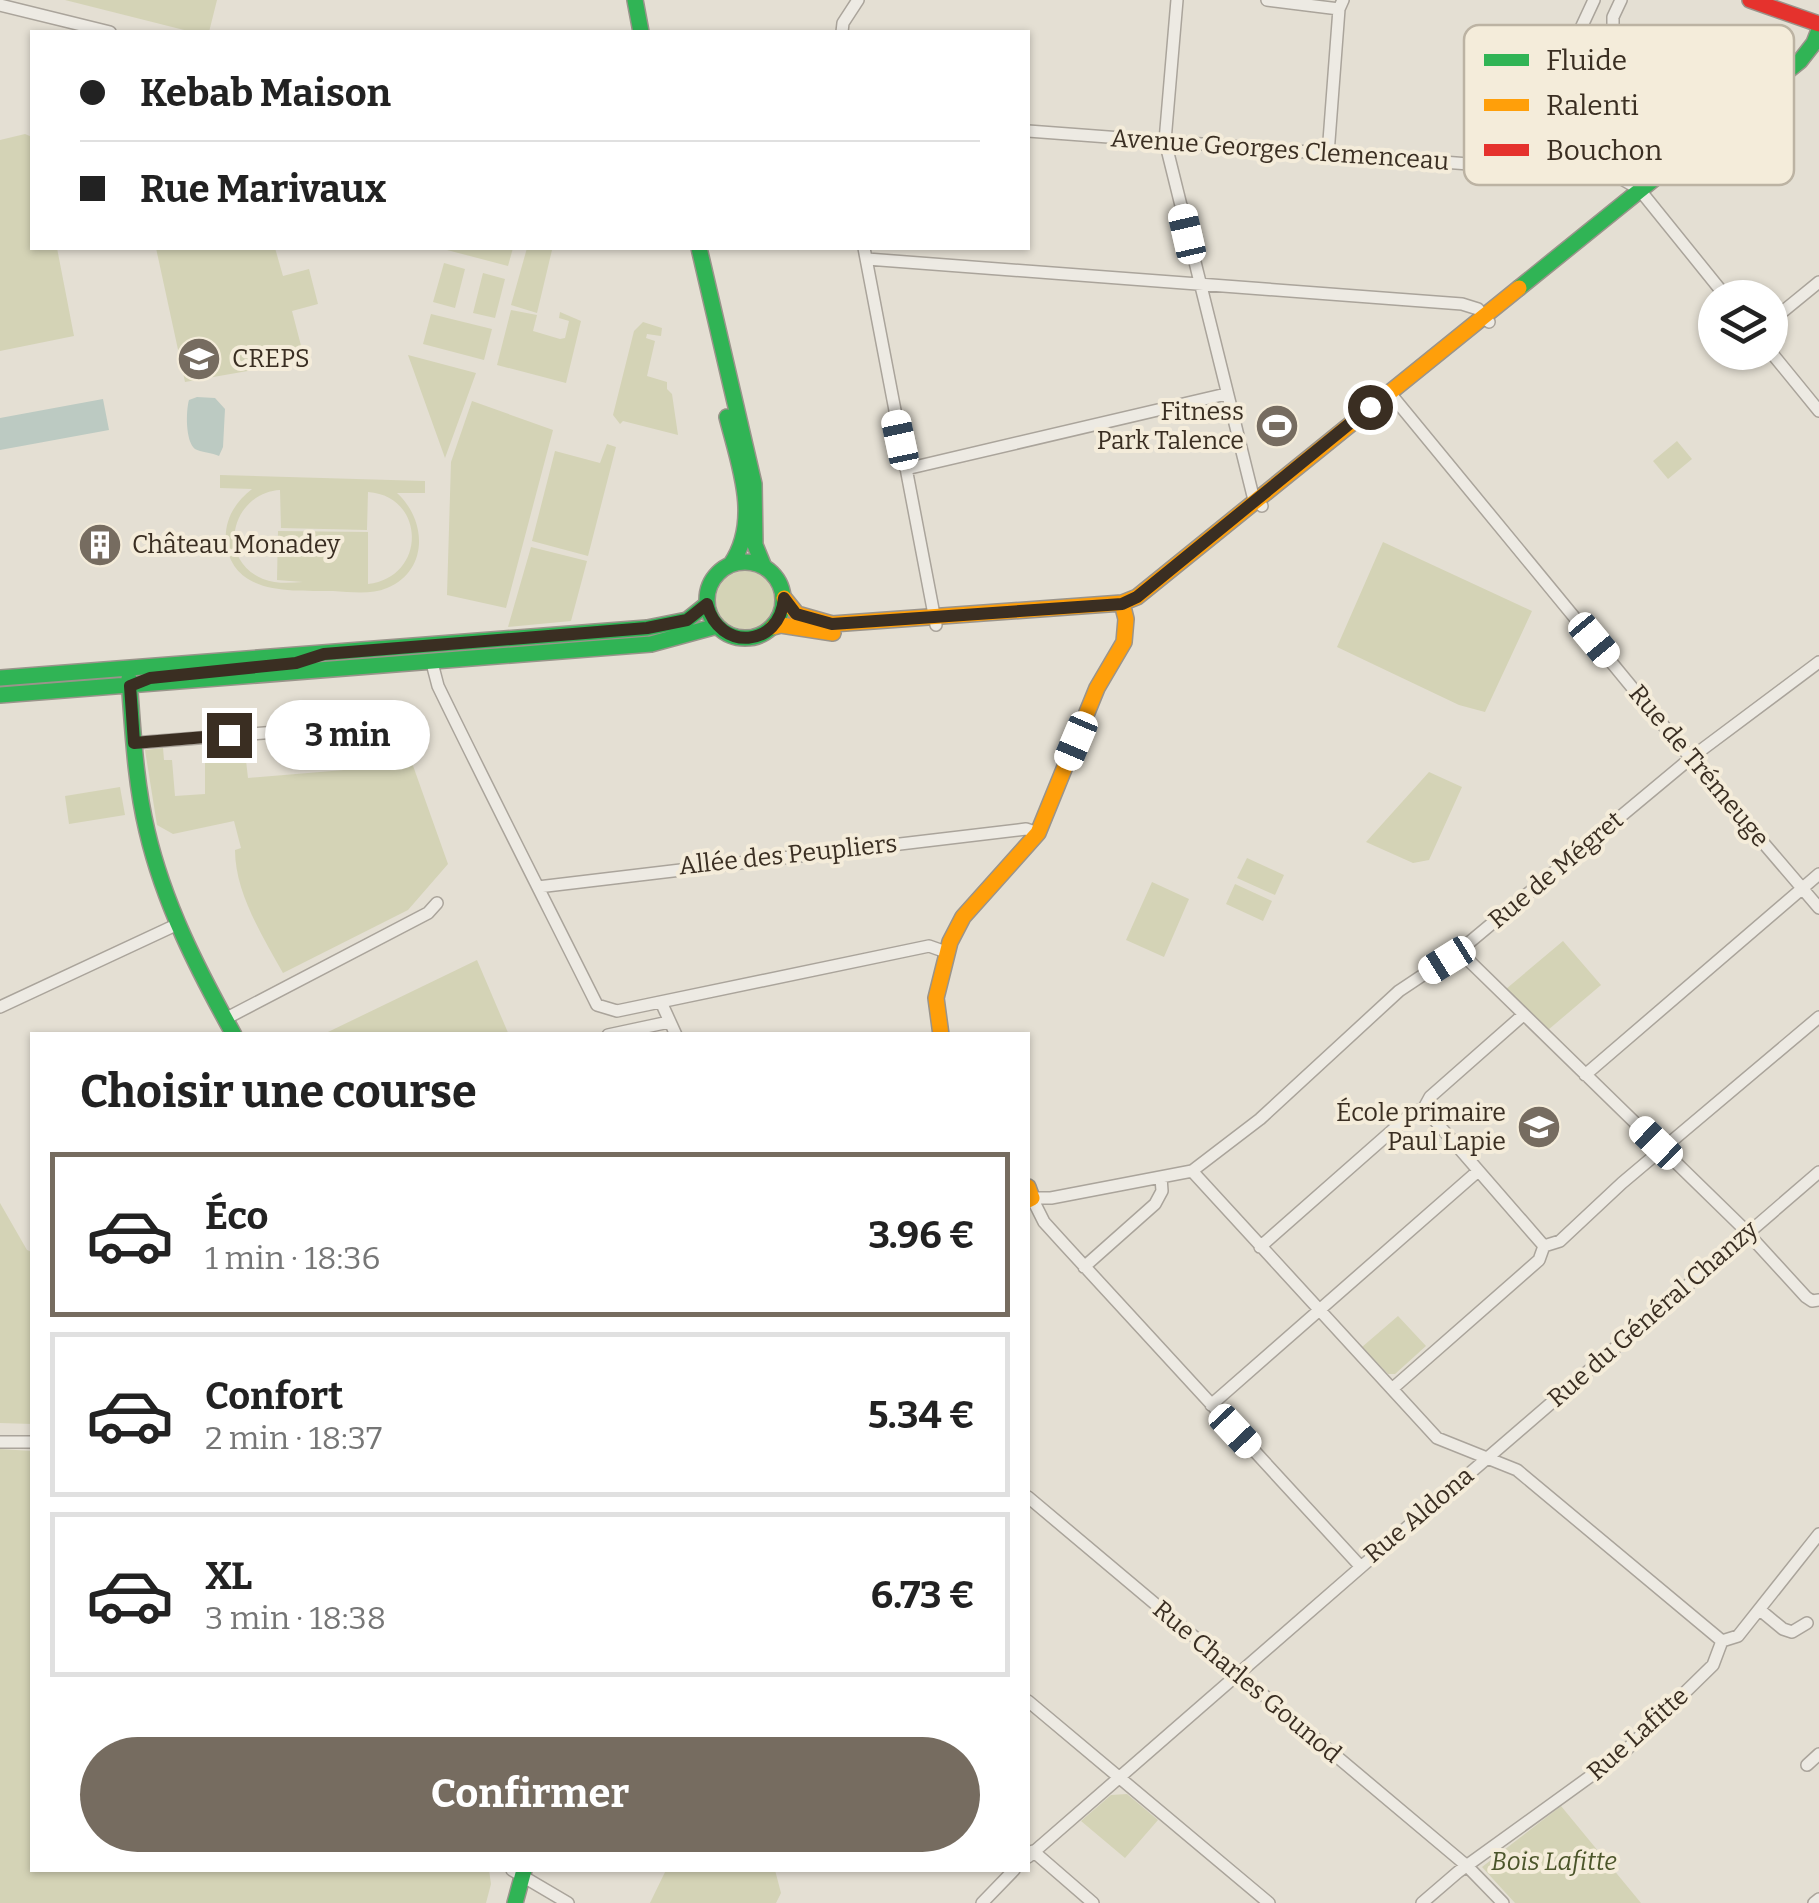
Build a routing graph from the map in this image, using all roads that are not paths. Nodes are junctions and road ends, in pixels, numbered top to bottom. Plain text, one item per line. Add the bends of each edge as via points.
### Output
1 (635, 0) edge
2 (645, 0) edge
3 (858, 0) edge
4 (1178, 0) edge
5 (1267, 0) edge
6 (1594, 0) edge
7 (1621, 0) edge
8 (1750, 0) edge
9 (1341, 4) edge
10 (0, 5) edge
11 (1582, 25) edge
12 (1613, 25) edge
13 (102, 30) edge
14 (641, 30) edge
15 (650, 30) edge
16 (842, 30) edge
17 (1818, 41) edge
18 (1794, 73) edge
19 (1030, 131) edge
20 (1165, 142) junction
21 (1328, 154) junction
22 (1464, 163) edge
23 (1631, 185) edge
24 (1652, 185) edge
25 (1642, 193) junction
26 (690, 250) edge
27 (699, 250) edge
28 (865, 253) edge
29 (1712, 280) edge
30 (1819, 282) edge
31 (1200, 285) junction
32 (1788, 307) edge
33 (708, 311) junction
34 (1487, 318) junction
35 (1786, 370) edge
36 (1226, 394) junction
37 (1392, 395) junction
38 (1819, 411) edge
39 (906, 468) junction
40 (1259, 503) junction
41 (732, 564) junction
42 (764, 567) junction
43 (784, 598) junction
44 (707, 604) junction
45 (1123, 607) junction
46 (936, 621) junction
47 (717, 626) junction
48 (773, 627) junction
49 (536, 638) junction
50 (324, 654) junction
51 (1819, 662) edge
52 (432, 663) junction
53 (128, 669) junction
54 (130, 686) junction
55 (2, 690) edge
56 (354, 726) dead end
57 (134, 743) junction
58 (1692, 758) junction
59 (1038, 832) junction
60 (1819, 874) edge
61 (538, 887) junction
62 (1802, 888) junction
63 (437, 903) dead end
64 (1819, 908) edge
65 (178, 924) junction
66 (1459, 951) junction
67 (946, 952) junction
68 (661, 1002) junction
69 (0, 1007) edge
70 (1523, 1014) junction
71 (1819, 1017) edge
72 (225, 1019) junction
73 (669, 1022) junction
74 (232, 1032) edge
75 (618, 1032) edge
76 (674, 1032) edge
77 (941, 1032) edge
78 (1585, 1074) junction
79 (1424, 1108) junction
80 (1662, 1150) junction
81 (1192, 1170) junction
82 (1478, 1170) junction
83 (1819, 1172) edge
84 (1160, 1176) junction
85 (1030, 1195) edge
86 (1030, 1197) edge
87 (1748, 1233) junction
88 (1544, 1246) junction
89 (1260, 1247) junction
90 (1084, 1267) junction
91 (1819, 1300) edge
92 (1319, 1310) junction
93 (1392, 1390) junction
94 (1211, 1405) junction
95 (0, 1442) edge
96 (30, 1442) edge
97 (1488, 1457) junction
98 (1030, 1499) edge
99 (1819, 1534) edge
100 (1361, 1567) junction
101 (1760, 1610) junction
102 (1807, 1623) dead end
103 (1722, 1641) junction
104 (1237, 1674) junction
105 (1030, 1703) edge
106 (1819, 1754) edge
107 (1807, 1765) dead end
108 (1118, 1777) junction
109 (1030, 1854) edge
110 (1466, 1866) junction
111 (519, 1872) edge
112 (1012, 1872) edge
113 (516, 1903) edge
114 (568, 1903) edge
115 (982, 1903) edge
116 (1093, 1903) edge
117 (1269, 1903) edge
118 (1422, 1903) edge
119 (1502, 1903) edge

1 - 14 main road
2 - 15 main road
3 - 16 street
4 - 20 street
5 - 9 street
6 - 11 street
7 - 12 street
8 - 17 main road via 1794,15
9 - 21 street
10 - 13 street
17 - 18 main road
19 - 20 street, Avenue Georges Clemenceau
20 - 21 street, Avenue Georges Clemenceau
20 - 31 street
21 - 22 street, Avenue Georges Clemenceau
23 - 25 street, Avenue Georges Clemenceau
24 - 25 main road
25 - 29 street
25 - 34 main road
26 - 33 main road
27 - 33 main road
28 - 31 street
28 - 39 street
30 - 32 street
31 - 34 street via 1462,304
31 - 36 street
33 - 41 main road via 747,508 743,544
33 - 42 main road via 754,484 755,545
34 - 37 main road
35 - 38 street
36 - 39 street
36 - 40 street
37 - 40 main road
37 - 58 street, Rue de Trémeuge
39 - 46 street
40 - 45 main road via 1142,603
41 - 42 main road
41 - 44 main road via 712,581
42 - 43 main road
43 - 46 main road via 796,614 832,624
43 - 48 main road
44 - 47 main road
44 - 49 main road via 670,625
45 - 46 main road
45 - 59 main road via 1124,642 1097,688
46 - 48 main road via 831,633
47 - 48 main road via 742,638
47 - 52 main road via 651,644
49 - 50 main road
49 - 52 main road via 452,653
50 - 53 main road
50 - 54 main road
51 - 58 street, Rue de Mégret
52 - 54 main road
52 - 61 street
53 - 54 main road
53 - 55 main road
54 - 55 main road
54 - 57 main road
56 - 57 street
57 - 65 main road via 148,836
58 - 62 street, Rue de Trémeuge
58 - 66 street, Rue de Mégret
59 - 61 street, Allée des Peupliers via 1026,828
59 - 67 main road via 964,917
60 - 62 street
61 - 68 street via 597,1004 617,1010
62 - 64 street, Rue de Trémeuge
62 - 78 street
63 - 72 street
65 - 69 street
65 - 72 main road
66 - 70 street
66 - 81 street, Rue de Mégret via 1400,991 1260,1119
67 - 68 street via 928,946
67 - 77 main road via 936,998
68 - 73 street
70 - 78 street
70 - 79 street
71 - 80 street
72 - 74 main road
73 - 75 street
73 - 76 street
78 - 80 street
79 - 82 street
79 - 89 street
80 - 87 street
80 - 88 street via 1560,1242
81 - 84 street, Rue de Mégret
81 - 89 street
82 - 88 street
82 - 92 street
83 - 87 street, Rue du Général Chanzy
84 - 85 street, Rue de Mégret via 1051,1198
84 - 90 street via 1156,1204
86 - 90 street, Rue Aldona
87 - 91 street via 1806,1297
87 - 97 street, Rue du Général Chanzy
88 - 93 street via 1539,1260
89 - 92 street
90 - 94 street, Rue Aldona
92 - 93 street
92 - 94 street
93 - 97 street via 1438,1438
94 - 100 street, Rue Aldona
95 - 96 street
97 - 100 street, Rue Aldona
97 - 103 street, Rue Aldona via 1524,1476
98 - 104 street, Rue Charles Gounod
99 - 101 street, Rue Lafitte
100 - 104 street
101 - 102 street via 1792,1632
101 - 103 street, Rue Lafitte via 1738,1636
103 - 110 street, Rue Lafitte via 1713,1665 1624,1752
104 - 108 street
104 - 110 street, Rue Charles Gounod
105 - 108 street
106 - 107 street
108 - 109 street
108 - 117 street
109 - 116 street
110 - 118 street, Rue Lafitte
110 - 119 street, Rue Charles Gounod
111 - 113 main road
111 - 114 street
112 - 115 street

